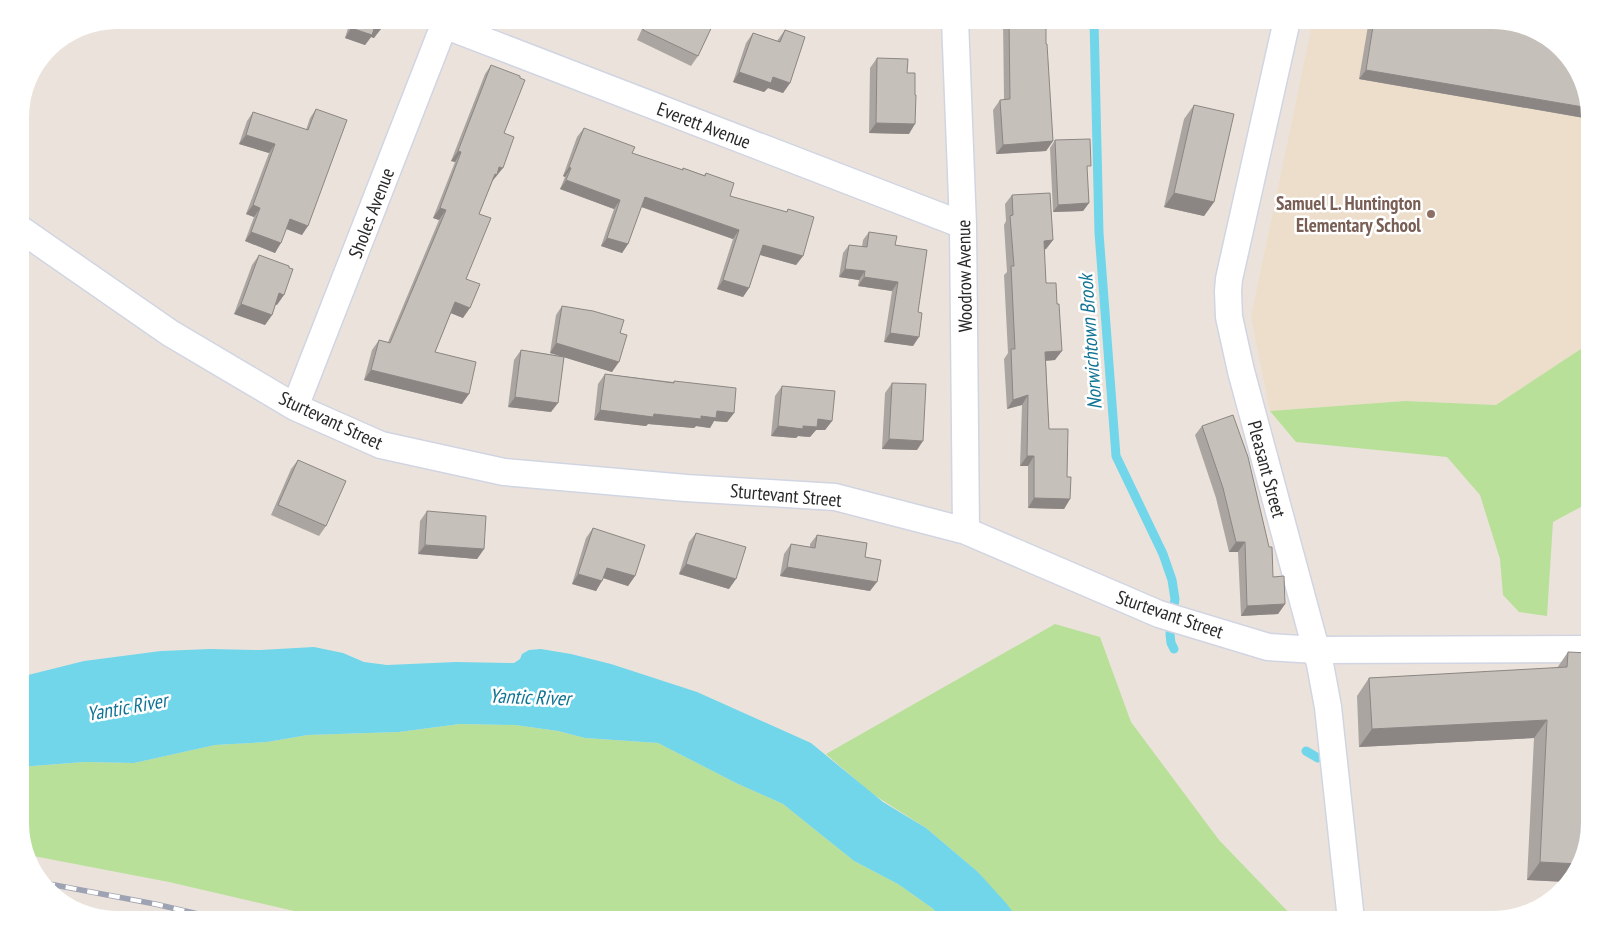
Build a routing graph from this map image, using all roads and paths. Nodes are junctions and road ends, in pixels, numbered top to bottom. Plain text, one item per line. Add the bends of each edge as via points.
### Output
1 (443, 29) edge
2 (460, 29) edge
3 (955, 29) edge
4 (1285, 29) edge
5 (963, 225) junction
6 (29, 235) edge
7 (295, 407) junction
8 (966, 532) junction
9 (1581, 648) edge
10 (1316, 650) junction
11 (1351, 911) edge

1 - 7 street, Sholes Avenue
2 - 5 street, Everett Avenue
3 - 5 street, Woodrow Avenue
4 - 10 street, Pleasant Street via 1229,279 1228,304 1241,371
5 - 8 street, Woodrow Avenue
6 - 7 street, Sturtevant Street via 170,333
7 - 8 street, Sturtevant Street via 381,445 504,472 835,497
8 - 10 street, Sturtevant Street via 1159,614 1268,647
9 - 10 street, Sturtevant Street
10 - 11 street, Pleasant Street via 1328,707

